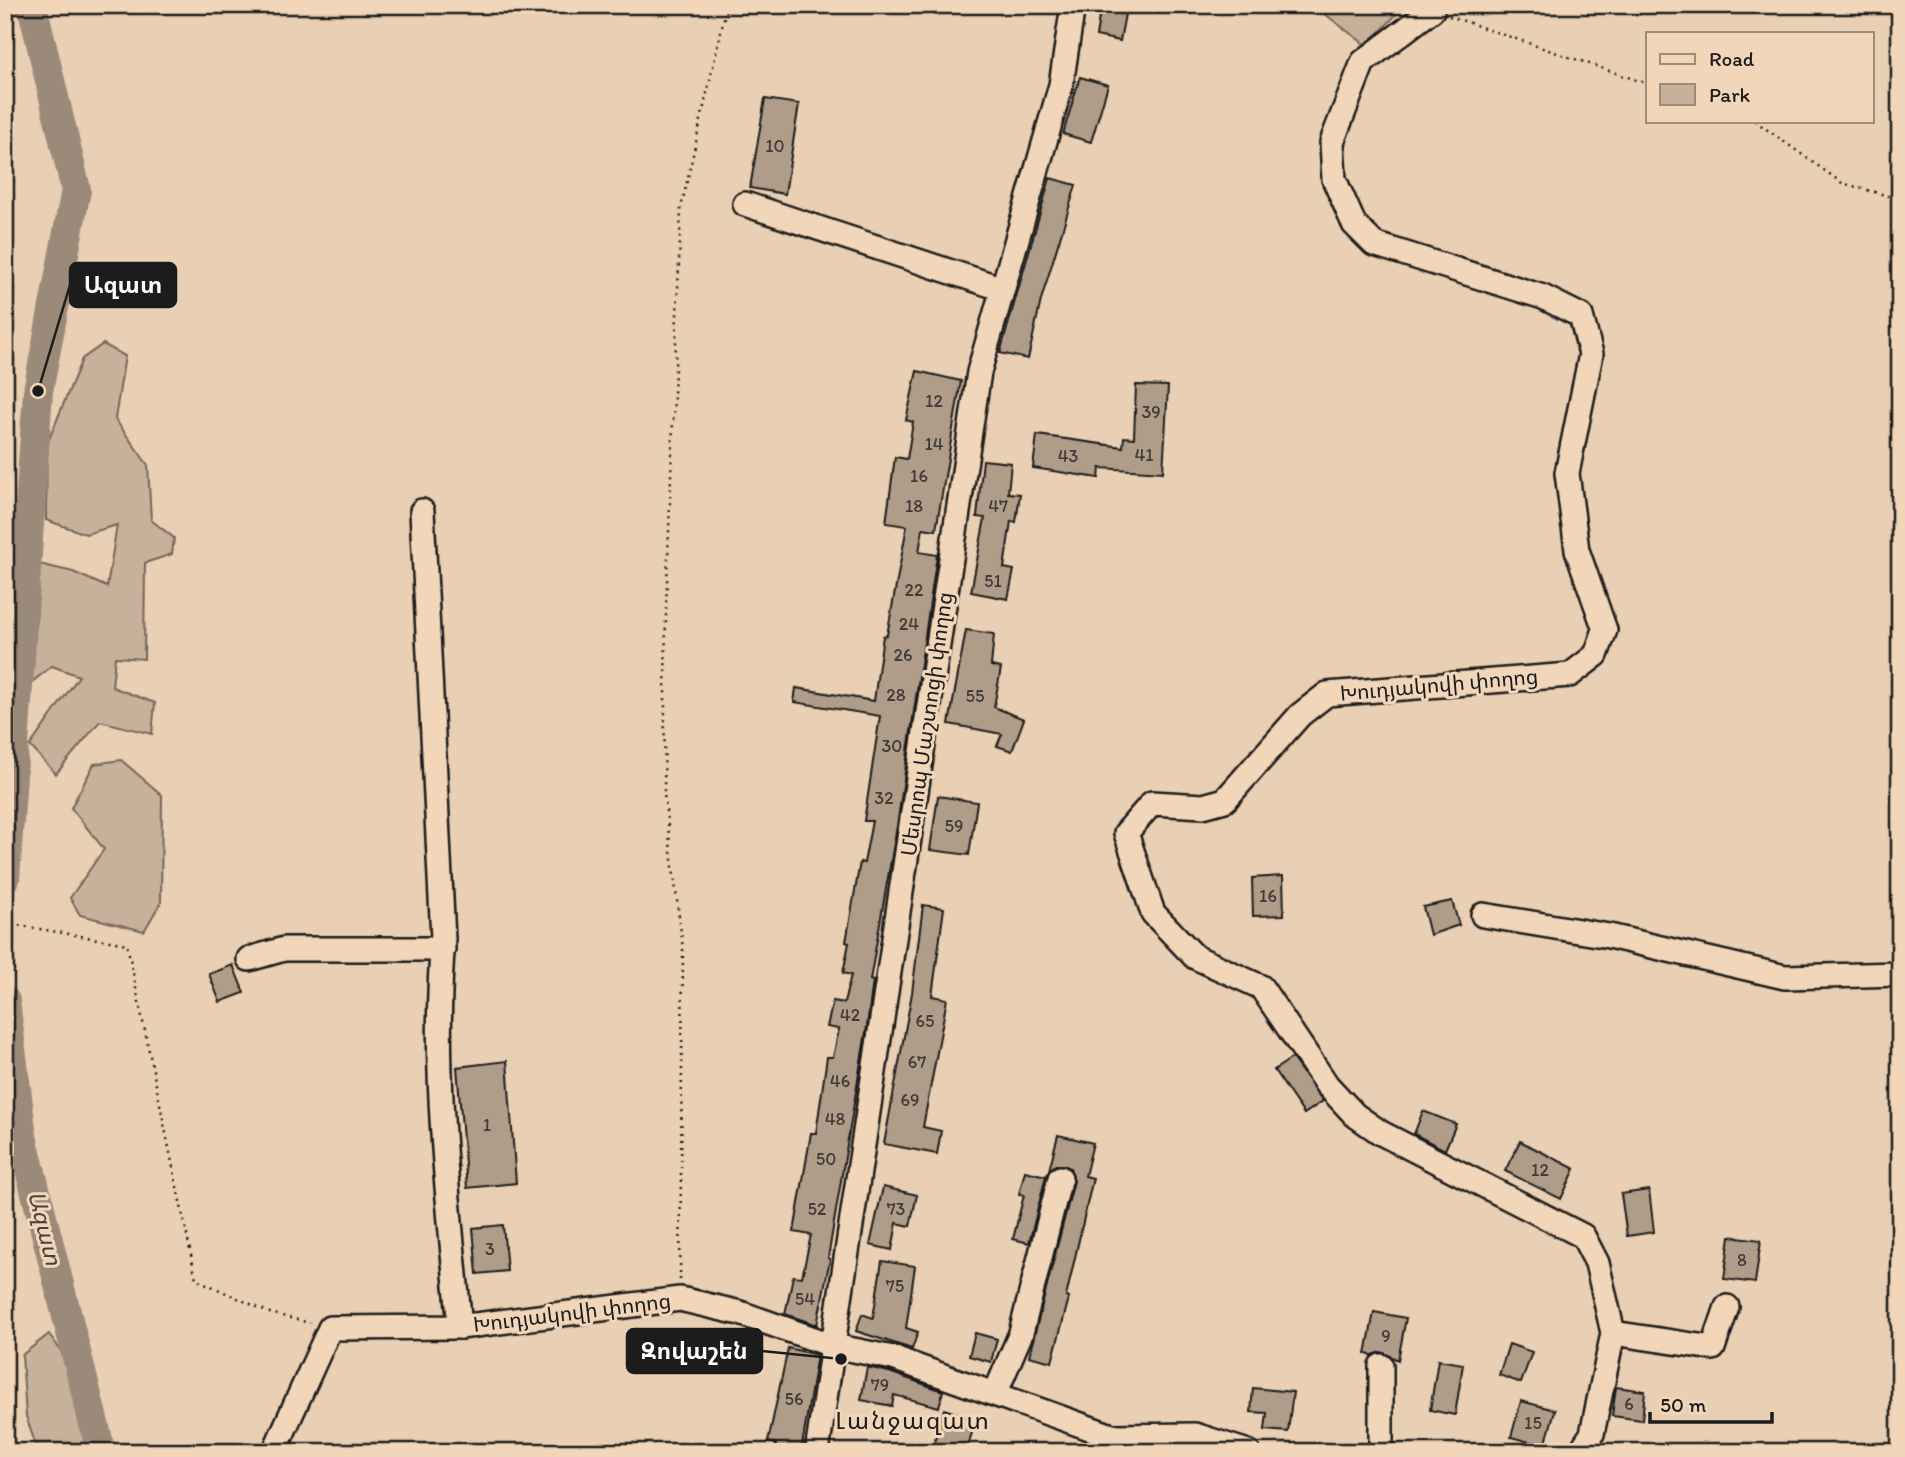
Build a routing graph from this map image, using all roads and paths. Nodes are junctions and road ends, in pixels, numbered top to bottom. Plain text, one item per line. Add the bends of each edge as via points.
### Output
1 (727, 5) edge
2 (1073, 5) edge
3 (1432, 8) edge
4 (1646, 84) edge
5 (1756, 122) edge
6 (1900, 199) edge
7 (746, 204) dead end
8 (1003, 289) junction
9 (422, 511) dead end
10 (1483, 915) dead end
11 (5, 923) edge
12 (443, 949) junction
13 (249, 959) dead end
14 (1900, 974) edge
15 (1060, 1178) dead end
16 (680, 1299) junction
17 (1727, 1307) dead end
18 (460, 1327) junction
19 (330, 1328) junction
20 (1613, 1333) junction
21 (834, 1346) junction
22 (1381, 1366) dead end
23 (995, 1394) junction
24 (274, 1452) edge
25 (817, 1452) edge
26 (1248, 1452) edge
27 (1381, 1452) edge
28 (1580, 1452) edge

1 - 16 path via 681,208 666,610 664,794 683,949
2 - 8 street, Մեսրոպ Մաշտոցի փողոց via 1061,85
3 - 4 path
3 - 20 street, Խուդյակովի փողոց via 1363,62 1332,142 1334,179 1354,224 1374,244 1543,297 1581,316 1591,354 1567,473 1577,550 1605,630 1596,655 1570,675 1327,694 1300,715 1225,800 1203,806 1152,803 1126,833 1153,913 1195,957 1261,987 1327,1085 1354,1115 1583,1236 1597,1263
5 - 6 path via 1842,183
7 - 8 street
8 - 21 street, Մեսրոպ Մաշտոցի փողոց via 979,372
9 - 12 street
10 - 14 street via 1609,936 1785,977
11 - 19 path via 127,944 197,1279 270,1313
12 - 13 street via 284,949
12 - 18 street via 439,1089
15 - 23 street via 1021,1333
16 - 18 street, Խուդյակովի փողոց
16 - 21 street, Խուդյակովի փողոց via 740,1312
17 - 20 street via 1713,1349
18 - 19 street, Խուդյակովի փողոց
19 - 24 street
20 - 28 street, Խուդյակովի փողոց via 1592,1434
21 - 23 street, Խուդյակովի փողոց via 893,1358
21 - 25 street, Մեսրոպ Մաշտոցի փողոց
22 - 27 street
23 - 26 street, Խուդյակովի փողոց via 1112,1436 1195,1435

